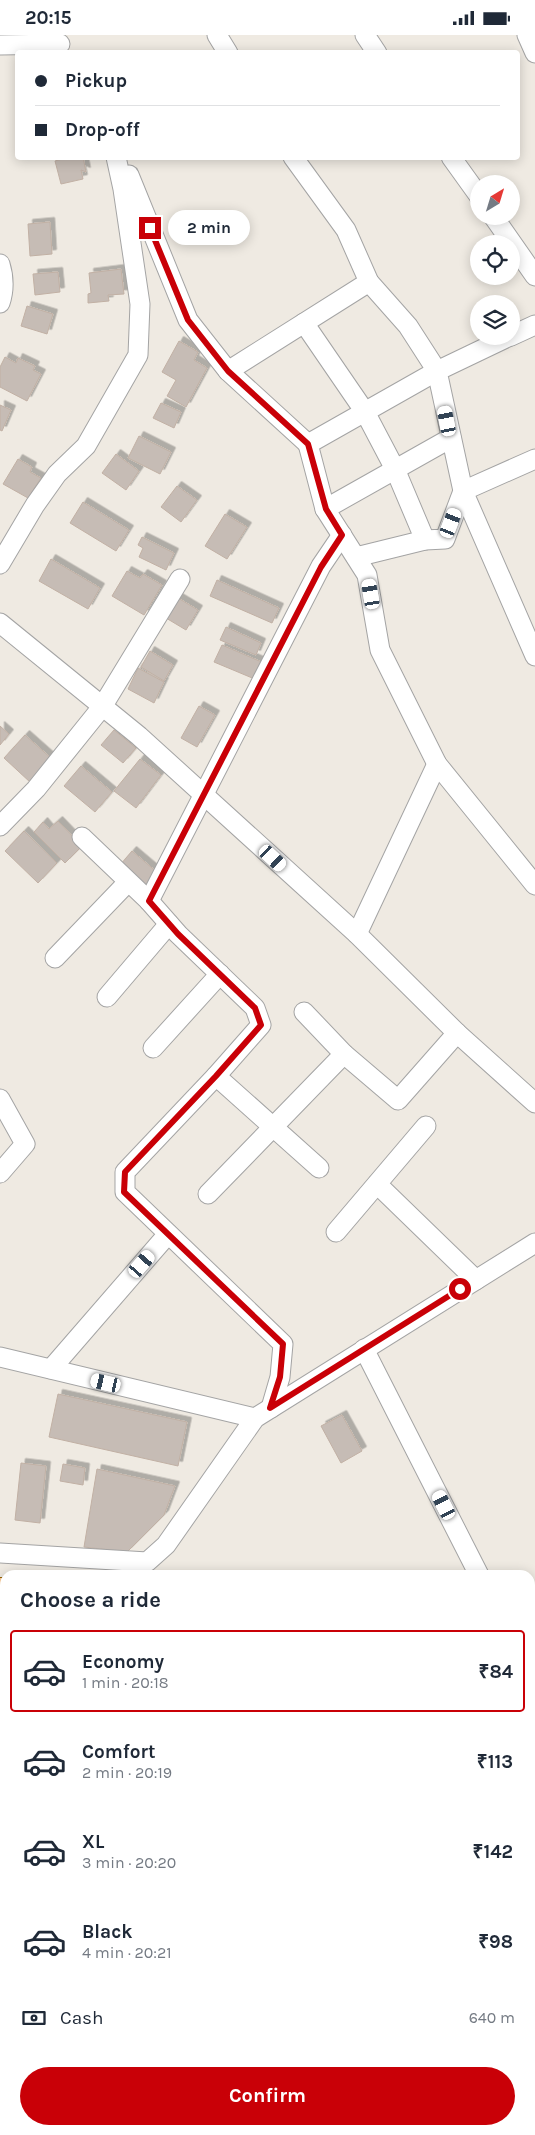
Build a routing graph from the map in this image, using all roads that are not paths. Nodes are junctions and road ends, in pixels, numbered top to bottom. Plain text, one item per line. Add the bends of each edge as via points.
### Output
1 (217, 35) edge
2 (365, 35) edge
3 (527, 35) edge
4 (61, 44) edge
5 (0, 45) edge
6 (226, 50) edge
7 (375, 50) edge
8 (535, 53) edge
9 (117, 160) edge
10 (124, 160) edge
11 (295, 160) edge
12 (453, 160) edge
13 (470, 184) edge
14 (499, 225) edge
15 (0, 265) edge
16 (535, 276) edge
17 (369, 282) junction
18 (0, 303) edge
19 (304, 323) junction
20 (535, 325) edge
21 (520, 332) edge
22 (492, 345) edge
23 (228, 371) junction
24 (437, 371) junction
25 (365, 411) junction
26 (451, 438) junction
27 (308, 444) junction
28 (535, 459) edge
29 (395, 469) junction
30 (463, 491) junction
31 (326, 509) junction
32 (342, 535) junction
33 (425, 540) junction
34 (356, 557) junction
35 (0, 564) edge
36 (180, 579) dead end
37 (0, 623) edge
38 (535, 656) edge
39 (102, 707) junction
40 (437, 764) junction
41 (204, 795) junction
42 (0, 826) edge
43 (82, 837) dead end
44 (128, 882) junction
45 (535, 885) edge
46 (149, 901) junction
47 (170, 925) junction
48 (357, 934) junction
49 (55, 958) dead end
50 (220, 974) junction
51 (108, 997) dead end
52 (304, 1012) dead end
53 (457, 1033) junction
54 (153, 1047) dead end
55 (344, 1054) junction
56 (216, 1076) junction
57 (0, 1099) edge
58 (535, 1103) edge
59 (426, 1126) dead end
60 (273, 1127) junction
61 (319, 1168) dead end
62 (0, 1173) edge
63 (377, 1184) junction
64 (208, 1194) dead end
65 (336, 1232) dead end
66 (168, 1234) junction
67 (535, 1243) edge
68 (476, 1279) junction
69 (364, 1349) junction
70 (0, 1357) edge
71 (51, 1369) junction
72 (262, 1413) junction
73 (0, 1553) edge
74 (143, 1568) edge
75 (476, 1570) edge

1 - 6 street
2 - 7 street
3 - 8 street
4 - 5 street
9 - 35 street via 140,304 138,355 86,446 57,474
10 - 23 street via 188,320
11 - 17 street via 346,230
12 - 13 street
14 - 16 street
15 - 18 street via 3,273
17 - 19 street
17 - 24 street via 408,326
19 - 23 street
19 - 25 street
20 - 21 street
22 - 24 street
23 - 27 street
24 - 25 street
24 - 26 street
25 - 27 street
25 - 29 street
26 - 29 street
26 - 30 street
27 - 31 street
28 - 30 street
29 - 31 street
29 - 33 street
30 - 33 street via 445,539
30 - 38 street
31 - 32 street
32 - 34 street
32 - 41 street via 321,567
33 - 34 street
34 - 40 street via 368,575 380,650
36 - 39 street
37 - 39 street
39 - 41 street
39 - 42 street via 36,789
40 - 45 street
40 - 48 street
41 - 46 street
41 - 48 street
43 - 44 street
44 - 46 street
44 - 49 street
46 - 47 street
47 - 50 street
47 - 51 street
48 - 53 street
50 - 54 street
50 - 56 street via 255,1008 261,1025
52 - 55 street
53 - 55 street via 398,1100
53 - 58 street
55 - 60 street
56 - 60 street
56 - 66 street via 125,1172 124,1192
57 - 62 street via 25,1144
59 - 63 street
60 - 61 street
60 - 64 street
63 - 65 street
63 - 68 street
66 - 71 street
66 - 72 street via 283,1344 280,1377
67 - 68 street
68 - 69 street
69 - 72 street
69 - 75 street
70 - 71 street
71 - 72 street
72 - 74 street via 166,1545
73 - 74 street

